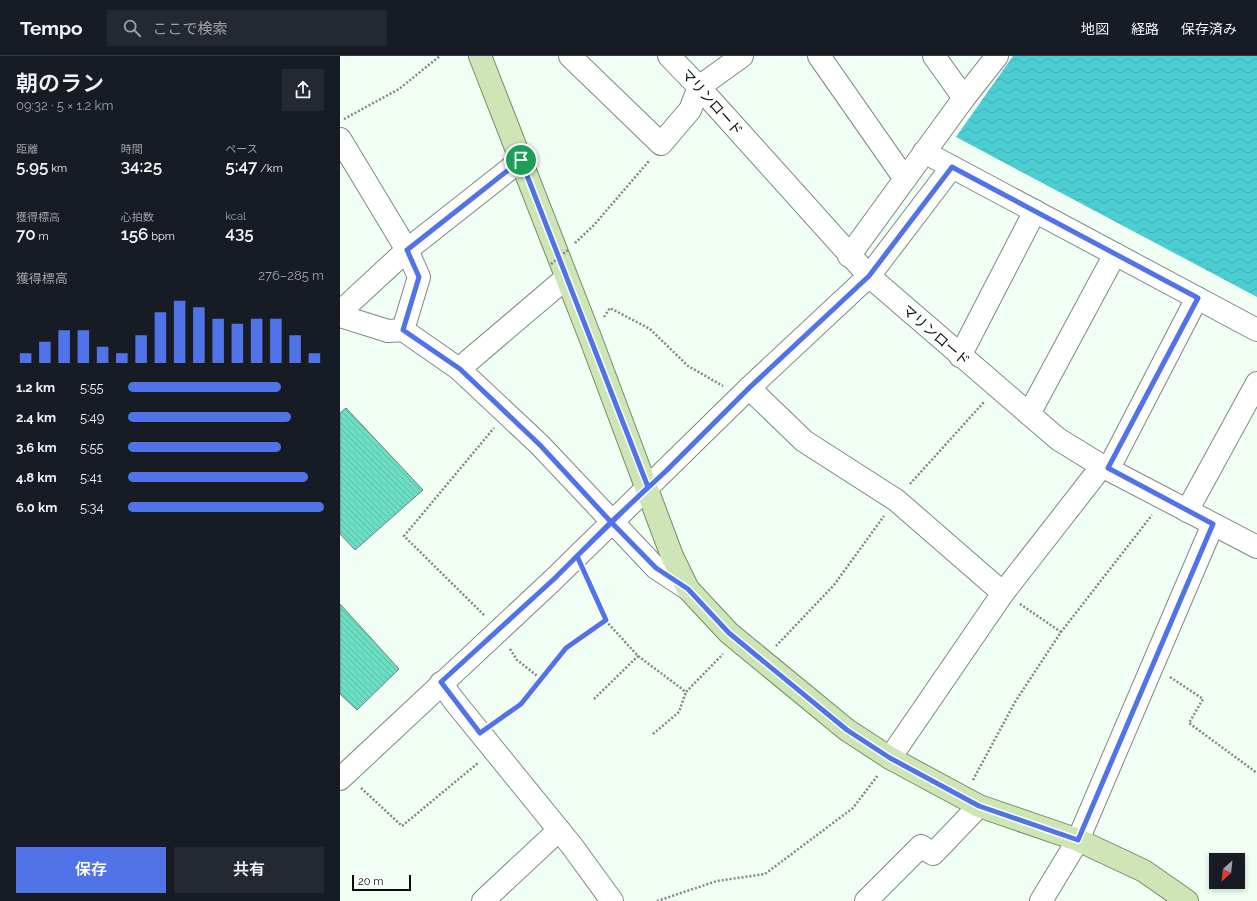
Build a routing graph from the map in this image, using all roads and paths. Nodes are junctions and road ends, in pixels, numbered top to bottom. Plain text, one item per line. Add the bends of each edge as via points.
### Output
1 (440, 56) edge
2 (480, 56) edge
3 (570, 56) edge
4 (669, 56) edge
5 (742, 56) edge
6 (819, 56) edge
7 (934, 56) edge
8 (997, 56) edge
9 (699, 87) junction
10 (964, 98) junction
11 (340, 121) edge
12 (340, 139) edge
13 (661, 144) junction
14 (924, 152) junction
15 (521, 160) junction
16 (952, 167) junction
17 (905, 179) junction
18 (1035, 211) junction
19 (407, 250) junction
20 (1115, 254) junction
21 (849, 256) junction
22 (559, 271) junction
23 (869, 276) junction
24 (1198, 298) junction
25 (340, 312) edge
26 (340, 316) edge
27 (403, 330) junction
28 (1257, 330) edge
29 (590, 337) junction
30 (960, 356) junction
31 (460, 369) junction
32 (1257, 383) edge
33 (997, 387) junction
34 (745, 392) junction
35 (506, 413) junction
36 (1029, 414) junction
37 (1105, 467) junction
38 (648, 487) junction
39 (1165, 499) junction
40 (896, 500) junction
41 (1187, 511) junction
42 (611, 522) junction
43 (1213, 524) junction
44 (1255, 541) edge
45 (577, 556) junction
46 (688, 589) junction
47 (1003, 593) junction
48 (606, 620) junction
49 (499, 629) junction
50 (1061, 632) junction
51 (737, 640) junction
52 (638, 656) junction
53 (762, 660) junction
54 (1152, 665) junction
55 (541, 679) junction
56 (441, 682) junction
57 (686, 692) junction
58 (594, 699) dead end
59 (653, 734) dead end
60 (487, 742) junction
61 (890, 758) junction
62 (1257, 773) edge
63 (343, 776) edge
64 (971, 802) junction
65 (559, 830) junction
66 (1078, 840) junction
67 (483, 901) edge
68 (612, 901) edge
69 (657, 901) edge
70 (866, 901) edge
71 (1041, 901) edge
72 (1187, 901) edge

1 - 11 path via 399,89
2 - 15 main road
3 - 13 street
4 - 9 street, マリンロード
5 - 9 street
6 - 17 street
7 - 10 street
8 - 10 street
9 - 13 street via 690,110
9 - 21 street, マリンロード
10 - 14 street
12 - 19 street
13 - 22 path, bridge via 646,166
14 - 16 street
14 - 17 street
15 - 19 street
15 - 22 main road
16 - 18 street
16 - 23 street
17 - 21 street
18 - 20 street
18 - 30 street
19 - 25 street
19 - 27 street via 419,277
20 - 24 street
20 - 36 street
21 - 23 street, マリンロード
22 - 29 main road
22 - 31 street
23 - 30 street, マリンロード
23 - 34 street
24 - 28 street
24 - 37 street
26 - 27 street via 388,331
27 - 31 street
29 - 34 path via 610,308 650,329 688,366
29 - 38 main road
30 - 33 street, マリンロード
31 - 35 street
32 - 41 street
33 - 36 street, マリンロード
33 - 40 path
34 - 38 street
34 - 40 street via 804,441
35 - 42 street via 540,445
35 - 49 path via 404,536
36 - 37 street, マリンロード via 1058,439
37 - 39 street, マリンロード
37 - 47 street
38 - 42 street
38 - 46 main road via 672,556
39 - 41 street, マリンロード
39 - 50 path
40 - 47 street
40 - 53 path via 834,585
41 - 43 street, マリンロード
42 - 45 street
42 - 46 street via 656,568
43 - 44 street, マリンロード
43 - 54 street
45 - 48 path
45 - 49 street
46 - 51 main road
47 - 50 path
47 - 61 street
48 - 52 path
48 - 55 path via 566,648
49 - 55 path via 517,660
49 - 56 street
50 - 64 path via 1015,702
51 - 53 main road
51 - 57 path
52 - 57 path
52 - 58 path
53 - 61 main road via 847,730
54 - 62 path via 1203,699 1189,723
54 - 66 street
55 - 60 path
56 - 60 street
56 - 63 street
57 - 59 path via 679,712
60 - 63 path via 402,826
60 - 65 street
61 - 64 main road
61 - 69 path via 853,808 765,874 717,881
64 - 66 main road
64 - 70 street via 933,854 921,846
65 - 67 street
65 - 68 street
66 - 71 street
66 - 72 main road via 1144,871

